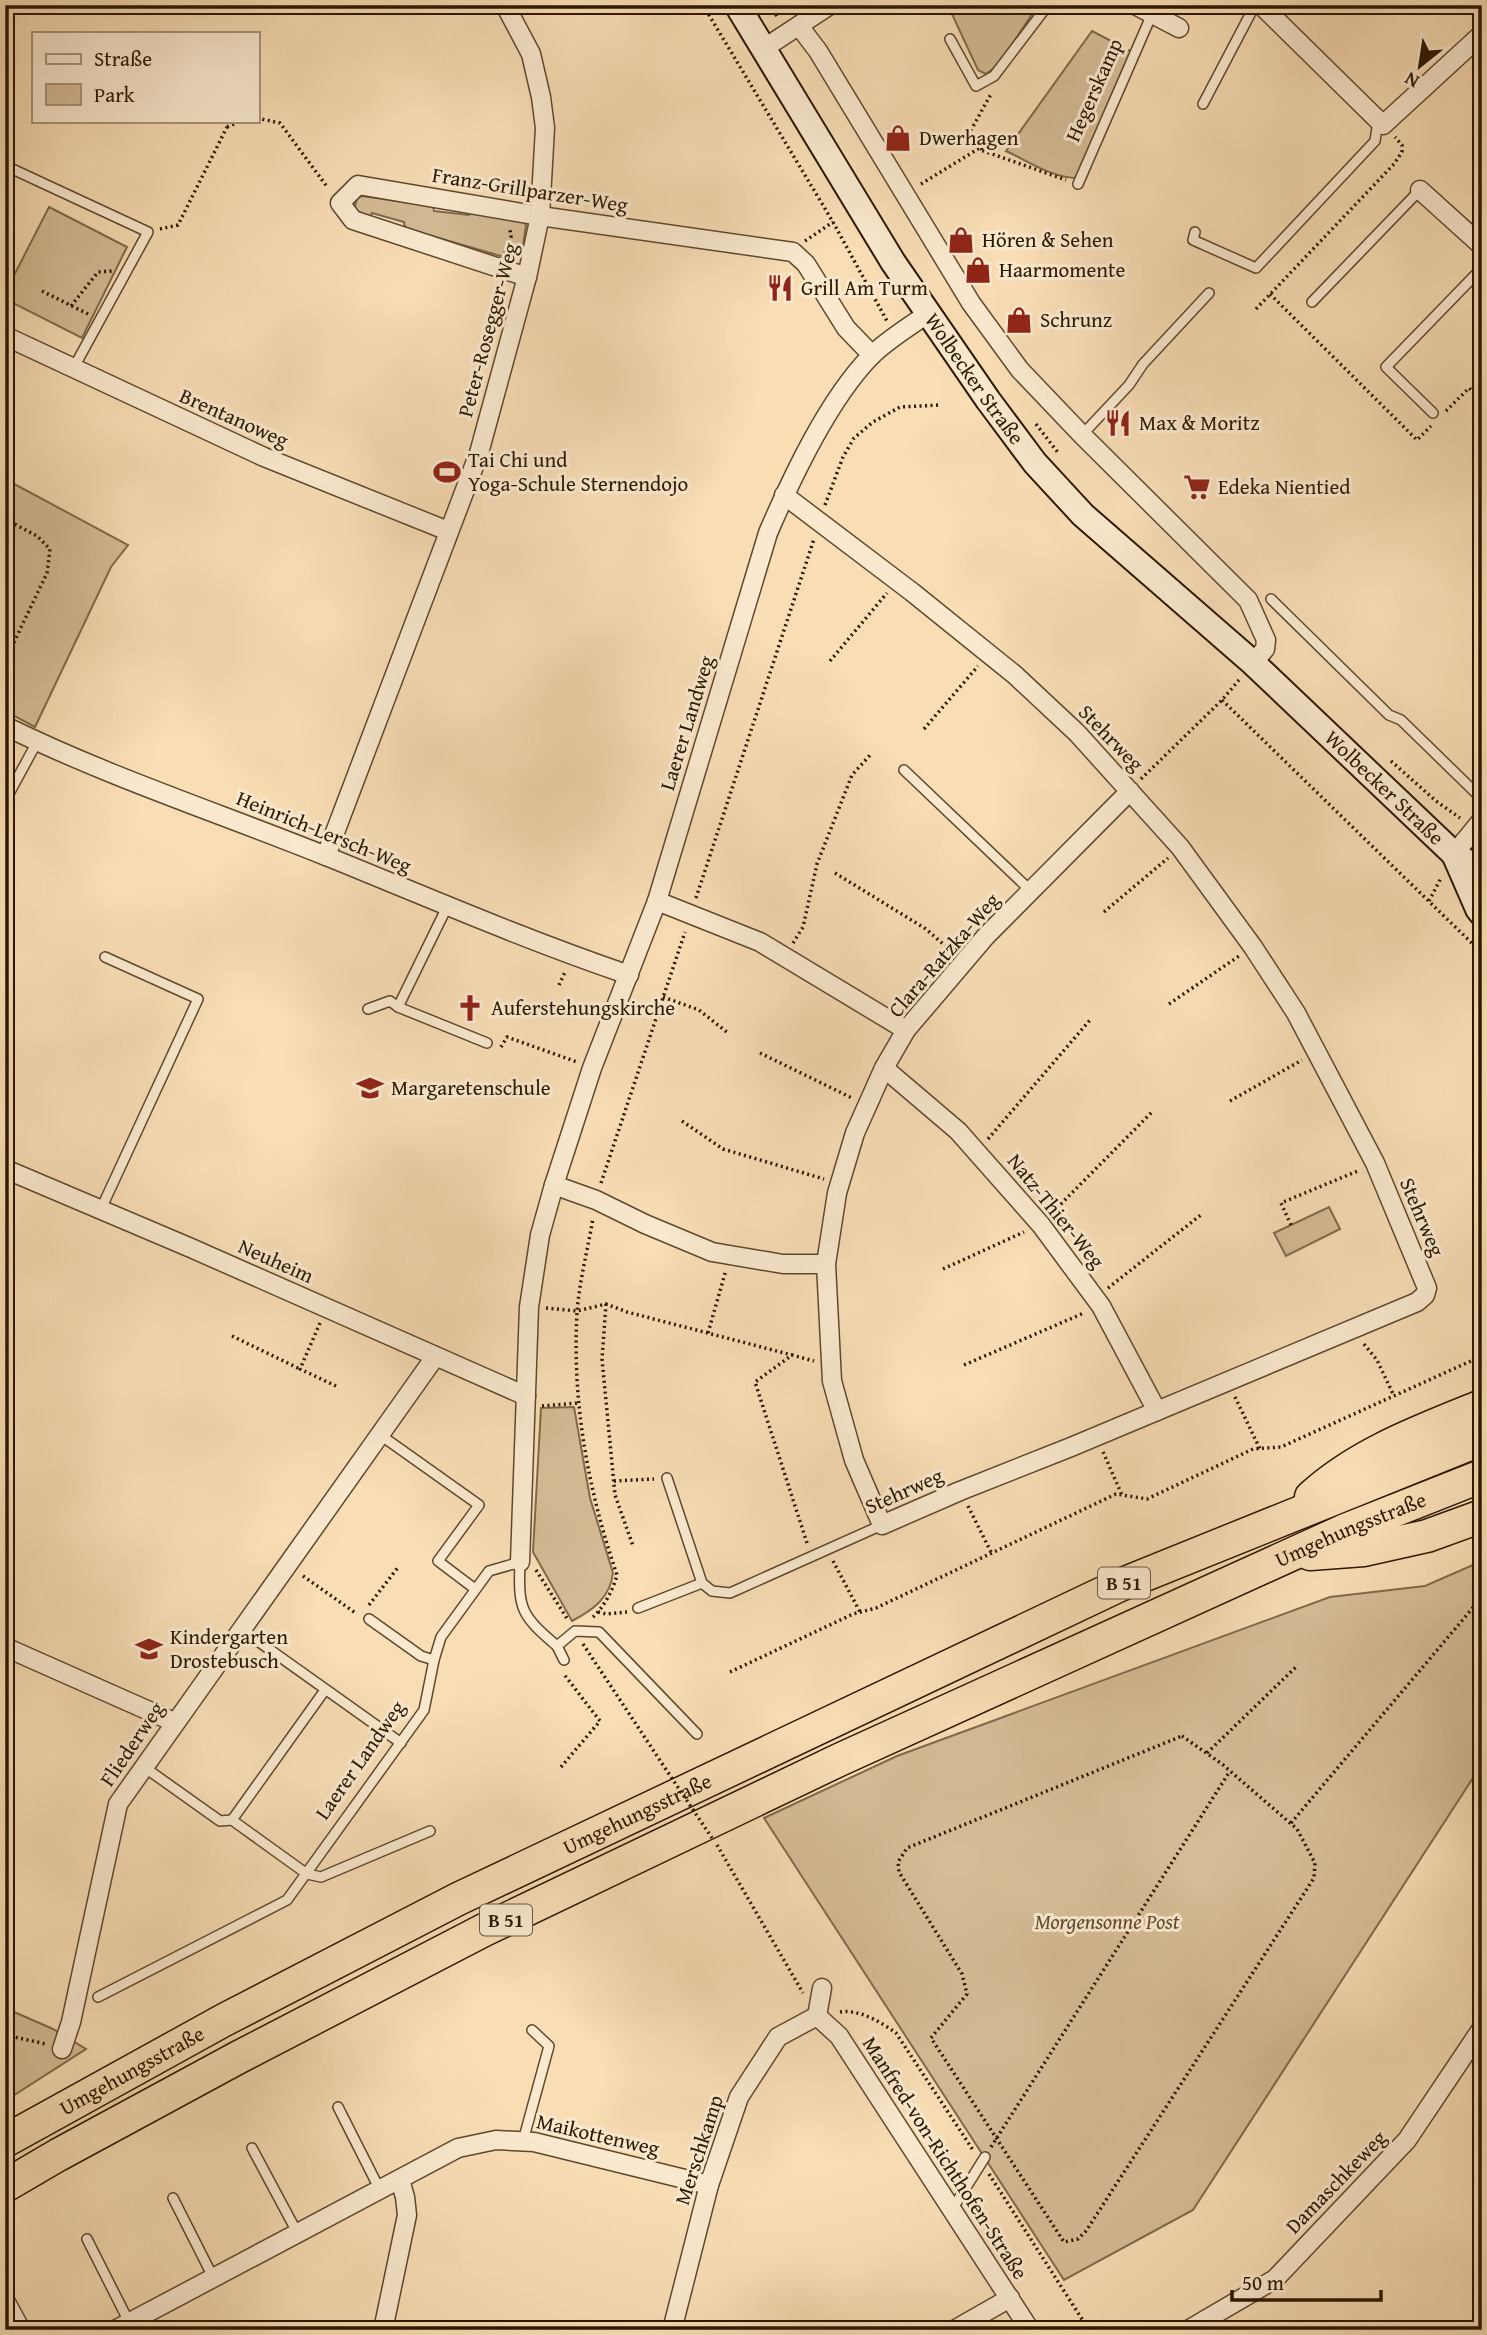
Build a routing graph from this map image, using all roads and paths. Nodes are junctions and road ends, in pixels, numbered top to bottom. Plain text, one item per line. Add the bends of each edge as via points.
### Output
1 (505, 5) edge
2 (703, 5) edge
3 (737, 5) edge
4 (830, 5) edge
5 (1048, 5) edge
6 (1136, 5) edge
7 (1258, 5) edge
8 (1153, 14) junction
9 (799, 26) junction
10 (1179, 28) dead end
11 (1482, 34) edge
12 (950, 39) dead end
13 (763, 48) junction
14 (995, 76) junction
15 (1203, 104) dead end
16 (259, 118) edge
17 (224, 122) edge
18 (239, 122) edge
19 (1381, 123) junction
20 (227, 127) junction
21 (982, 150) junction
22 (8, 167) dead end
23 (1078, 184) joint
24 (1420, 190) joint
25 (905, 194) junction
26 (340, 203) junction
27 (511, 212) junction
28 (540, 216) junction
29 (833, 222) junction
30 (148, 232) junction
31 (1195, 232) dead end
32 (1482, 246) edge
33 (793, 252) junction
34 (1482, 268) edge
35 (502, 269) junction
36 (127, 270) junction
37 (527, 276) junction
38 (42, 291) dead end
39 (1209, 293) dead end
40 (1270, 294) junction
41 (1312, 302) dead end
42 (71, 306) junction
43 (1256, 309) dead end
44 (928, 314) junction
45 (100, 320) junction
46 (5, 336) edge
47 (897, 337) junction
48 (872, 355) junction
49 (73, 369) junction
50 (1482, 401) edge
51 (940, 405) dead end
52 (1436, 415) joint
53 (1433, 424) dead end
54 (1082, 435) junction
55 (785, 495) junction
56 (5, 519) edge
57 (819, 523) junction
58 (448, 531) junction
59 (897, 581) junction
60 (1270, 599) dead end
61 (988, 653) junction
62 (5, 661) edge
63 (830, 661) dead end
64 (1253, 663) junction
65 (1222, 700) junction
66 (5, 726) edge
67 (924, 729) dead end
68 (37, 742) junction
69 (872, 753) dead end
70 (904, 771) dead end
71 (1130, 791) junction
72 (1482, 799) edge
73 (5, 801) edge
74 (1482, 820) edge
75 (1180, 847) junction
76 (1454, 854) junction
77 (326, 856) junction
78 (1482, 871) edge
79 (835, 873) dead end
80 (1031, 891) junction
81 (657, 901) junction
82 (447, 907) junction
83 (1104, 912) dead end
84 (691, 913) junction
85 (1482, 914) edge
86 (1252, 947) junction
87 (1482, 953) edge
88 (785, 956) junction
89 (104, 957) dead end
90 (963, 962) junction
91 (629, 975) junction
92 (663, 997) junction
93 (1169, 1004) dead end
94 (398, 1007) junction
95 (368, 1009) dead end
96 (1090, 1020) dead end
97 (906, 1030) junction
98 (728, 1032) dead end
99 (487, 1043) joint
100 (1316, 1052) junction
101 (760, 1053) dead end
102 (592, 1068) junction
103 (884, 1068) junction
104 (1230, 1101) dead end
105 (866, 1106) junction
106 (1152, 1112) dead end
107 (682, 1121) dead end
108 (978, 1152) junction
109 (1374, 1163) junction
110 (5, 1169) edge
111 (839, 1184) junction
112 (554, 1185) junction
113 (596, 1200) junction
114 (101, 1209) junction
115 (1202, 1214) dead end
116 (1041, 1224) junction
117 (1291, 1225) dead end
118 (730, 1255) junction
119 (825, 1264) junction
120 (943, 1269) dead end
121 (1098, 1302) junction
122 (606, 1304) junction
123 (529, 1307) junction
124 (326, 1308) junction
125 (577, 1311) junction
126 (1352, 1329) junction
127 (708, 1333) junction
128 (232, 1336) dead end
129 (792, 1355) junction
130 (1482, 1356) edge
131 (435, 1357) junction
132 (831, 1365) junction
133 (964, 1365) dead end
134 (300, 1369) junction
135 (1228, 1381) junction
136 (336, 1386) dead end
137 (1394, 1396) junction
138 (526, 1402) junction
139 (579, 1404) junction
140 (1482, 1406) edge
141 (1157, 1410) junction
142 (379, 1434) junction
143 (1096, 1436) junction
144 (1482, 1439) edge
145 (1260, 1449) junction
146 (1482, 1476) edge
147 (667, 1478) joint
148 (614, 1481) junction
149 (960, 1490) junction
150 (1122, 1495) junction
151 (1482, 1516) edge
152 (1286, 1520) junction
153 (882, 1525) junction
154 (633, 1546) dead end
155 (828, 1551) junction
156 (992, 1554) junction
157 (1292, 1555) junction
158 (812, 1558) junction
159 (520, 1562) junction
160 (288, 1564) junction
161 (400, 1566) dead end
162 (702, 1583) junction
163 (1220, 1588) junction
164 (475, 1589) junction
165 (1482, 1597) edge
166 (638, 1608) joint
167 (860, 1612) junction
168 (365, 1617) junction
169 (241, 1629) junction
170 (575, 1632) junction
171 (556, 1646) junction
172 (5, 1647) edge
173 (589, 1654) dead end
174 (434, 1660) junction
175 (564, 1660) joint
176 (1298, 1665) dead end
177 (730, 1672) dead end
178 (325, 1690) junction
179 (174, 1722) junction
180 (697, 1734) dead end
181 (401, 1742) junction
182 (1207, 1753) junction
183 (144, 1767) junction
184 (561, 1767) dead end
185 (1230, 1771) junction
186 (232, 1821) junction
187 (1291, 1823) junction
188 (430, 1831) dead end
189 (307, 1874) junction
190 (791, 1974) dead end
191 (822, 1988) dead end
192 (98, 1997) dead end
193 (817, 2015) junction
194 (1482, 2028) edge
195 (532, 2030) dead end
196 (5, 2035) edge
197 (62, 2049) joint
198 (338, 2107) dead end
199 (996, 2138) junction
200 (5, 2141) edge
201 (523, 2141) junction
202 (252, 2148) dead end
203 (983, 2160) junction
204 (400, 2180) junction
205 (709, 2185) junction
206 (5, 2186) edge
207 (380, 2190) junction
208 (173, 2198) dead end
209 (953, 2208) junction
210 (298, 2234) junction
211 (87, 2239) dead end
212 (214, 2279) junction
213 (5, 2291) edge
214 (1010, 2298) junction
215 (122, 2326) edge
216 (26, 2330) edge
217 (383, 2330) edge
218 (672, 2330) edge
219 (954, 2330) edge
220 (1030, 2330) edge
221 (1089, 2330) edge
222 (1188, 2330) edge

1 - 28 street, Peter-Rosegger-Weg via 531,54 541,97 545,128
2 - 29 path, Wolbecker Straße
3 - 13 main road, Wolbecker Straße
4 - 9 street
5 - 14 lane
6 - 8 street
7 - 15 lane
7 - 19 street
8 - 10 street
8 - 23 lane, Hegerskamp
9 - 13 street
9 - 25 street, Wolbecker Straße
11 - 19 street
12 - 14 lane via 976,86
13 - 44 main road, Wolbecker Straße
14 - 21 path via 999,80 971,130
16 - 26 path via 280,123
17 - 20 path
18 - 20 path
19 - 31 lane via 1376,141 1256,268 1193,240
19 - 40 path via 1402,145 1402,152
20 - 30 path via 178,226
21 - 23 path
21 - 25 path
22 - 30 lane
24 - 32 street
24 - 41 lane
25 - 54 street, Wolbecker Straße via 971,303 1020,370
26 - 27 street, Franz-Grillparzer-Weg via 358,185
26 - 35 street via 353,220
27 - 28 street, Franz-Grillparzer-Weg
27 - 35 path via 511,237
28 - 33 street, Franz-Grillparzer-Weg
28 - 37 street, Peter-Rosegger-Weg
29 - 33 path
29 - 47 path, Wolbecker Straße
30 - 36 lane
33 - 48 street via 806,264 846,328
34 - 52 lane via 1386,367
35 - 37 street
36 - 42 path via 98,272
36 - 45 lane
37 - 58 street, Peter-Rosegger-Weg via 479,453
38 - 42 path
39 - 54 lane
40 - 43 path
40 - 53 path via 1417,440
42 - 45 path
44 - 47 street, Laerer Landweg
44 - 64 main road, Wolbecker Straße via 1035,463 1083,514
45 - 49 lane
46 - 49 street, Brentanoweg
47 - 48 street, Laerer Landweg
48 - 55 street, Laerer Landweg via 825,420
49 - 58 street, Brentanoweg via 264,457
50 - 52 path via 1469,388
51 - 57 path via 900,407 854,438
54 - 64 street, Wolbecker Straße via 1248,600 1266,640 1265,649
55 - 57 street, Stehrweg
55 - 81 street, Laerer Landweg via 768,533
56 - 62 path via 37,536 50,549 47,573
57 - 59 street, Stehrweg
57 - 84 path
58 - 77 street, Peter-Rosegger-Weg
59 - 61 street, Stehrweg
59 - 63 path
60 - 72 lane
61 - 67 path
61 - 71 street, Stehrweg via 1077,733
64 - 65 path
64 - 76 main road, Wolbecker Straße
65 - 71 path
65 - 87 path
66 - 68 street, Heinrich-Lersch-Weg
68 - 73 lane
68 - 77 street, Heinrich-Lersch-Weg
69 - 88 path via 852,775 817,864 803,927
70 - 80 lane
71 - 75 street, Stehrweg
71 - 80 street, Clara-Ratzka-Weg
74 - 76 street, Wolbecker Straße
75 - 83 path
75 - 86 street, Stehrweg
76 - 78 main road, Wolbecker Straße
76 - 85 main road, Wolbecker Straße
77 - 82 street, Heinrich-Lersch-Weg
79 - 90 path via 926,929
80 - 90 street, Clara-Ratzka-Weg
81 - 84 street
81 - 91 street, Laerer Landweg
82 - 91 street, Heinrich-Lersch-Weg
82 - 94 lane
84 - 88 street
84 - 92 path
86 - 93 path
86 - 100 street, Stehrweg
88 - 97 street
89 - 114 lane via 198,999
90 - 97 street, Clara-Ratzka-Weg
91 - 102 street, Laerer Landweg
92 - 98 path via 699,1010
92 - 113 path
94 - 95 lane via 390,1001
94 - 99 lane
96 - 108 path
97 - 103 street, Clara-Ratzka-Weg
99 - 102 path via 502,1047 507,1037
100 - 104 path
100 - 109 street, Stehrweg
101 - 105 path
102 - 112 street, Laerer Landweg
103 - 105 street, Clara-Ratzka-Weg
103 - 108 street, Natz-Thier-Weg
105 - 111 street, Clara-Ratzka-Weg
106 - 116 path
107 - 111 path via 723,1149
108 - 116 street, Natz-Thier-Weg
109 - 117 path via 1281,1203
109 - 126 street, Stehrweg via 1427,1288 1418,1302
110 - 114 street, Neuheim
111 - 119 street, Clara-Ratzka-Weg
112 - 113 street
112 - 123 street, Laerer Landweg via 540,1235
113 - 118 street via 692,1244
113 - 125 path
114 - 124 street, Neuheim
115 - 121 path
116 - 120 path
116 - 121 street, Natz-Thier-Weg
118 - 119 street via 783,1264
118 - 127 path
119 - 132 street, Clara-Ratzka-Weg
121 - 133 path
121 - 141 street, Natz-Thier-Weg
122 - 125 path
122 - 127 path
122 - 148 path via 602,1359
123 - 125 path
123 - 138 street, Laerer Landweg
124 - 131 street, Neuheim
124 - 134 path
125 - 139 path
126 - 135 street, Stehrweg
126 - 137 path via 1377,1360
127 - 129 path
128 - 134 path
129 - 132 path
129 - 158 path via 755,1382
130 - 137 path
131 - 138 street, Neuheim
131 - 142 street, Fliederweg
132 - 153 street, Clara-Ratzka-Weg via 854,1460
134 - 136 path
135 - 141 street, Stehrweg
135 - 145 path
137 - 145 path via 1281,1447
138 - 139 path
138 - 159 street, Laerer Landweg
139 - 166 path via 594,1502 617,1575 598,1612
140 - 152 highway via 1405,1437 1359,1462
141 - 143 street, Stehrweg
142 - 160 street, Fliederweg
142 - 164 lane via 479,1505 438,1561
143 - 149 street, Stehrweg
143 - 150 path
144 - 152 highway, Umgehungsstraße / B 51
145 - 150 path via 1147,1499
146 - 157 highway, Umgehungsstraße / B 51
147 - 148 path
147 - 162 lane
148 - 154 path
149 - 153 street, Stehrweg
149 - 156 path
150 - 156 path
151 - 157 highway via 1427,1536 1364,1550
152 - 163 highway, Umgehungsstraße / B 51
152 - 200 highway, Umgehungsstraße / B 51 via 1120,1585 458,1899 224,2020
153 - 155 lane, Stehrweg
155 - 158 lane, Stehrweg
155 - 167 path
156 - 167 path
157 - 163 highway, Umgehungsstraße / B 51
158 - 162 lane, Stehrweg via 730,1593 712,1591
159 - 164 lane, Laerer Landweg via 489,1571
159 - 170 path via 531,1563
159 - 171 lane, Laerer Landweg via 524,1613
160 - 168 path
160 - 169 street, Fliederweg
161 - 168 path via 384,1583
162 - 166 lane
163 - 206 highway, Umgehungsstraße / B 51 via 839,1760 484,1930
164 - 174 lane, Laerer Landweg via 441,1637
165 - 187 path
167 - 177 path
168 - 174 lane
169 - 178 lane
169 - 179 street, Fliederweg
170 - 171 lane
170 - 180 lane via 599,1632
171 - 175 lane, Laerer Landweg
172 - 179 street
173 - 190 path, bridge via 712,1838
174 - 181 lane, Laerer Landweg via 424,1710
175 - 184 path via 559,1668 600,1721
176 - 182 path
178 - 181 lane
178 - 186 lane
179 - 183 street, Fliederweg
181 - 189 lane, Laerer Landweg
182 - 185 path
182 - 199 path via 1182,1736 907,1848 898,1862 898,1872 962,1974 967,1994 931,2038
183 - 186 lane via 220,1821
183 - 197 street, Fliederweg via 118,1804 78,2025
185 - 187 path
185 - 199 path
186 - 189 lane
187 - 199 path via 1315,1863 1314,1878 1078,2239 1064,2242
188 - 189 lane via 321,1877
189 - 192 lane, Laerer Landweg via 287,1900
191 - 193 street
193 - 203 path via 847,2011 896,2033
193 - 205 street, Merschkamp via 778,2037 739,2097
193 - 209 street, Manfred-von-Richthofen-Straße via 839,2036
194 - 222 street, Damaschkeweg via 1407,2140 1275,2279
195 - 201 lane via 549,2046
196 - 197 path
198 - 207 lane
199 - 203 path
201 - 204 street, Maikottenweg via 496,2140 458,2148
201 - 205 street, Maikottenweg
202 - 210 lane
203 - 209 lane
203 - 221 path
204 - 207 street, Maikottenweg
204 - 217 street via 407,2215
205 - 218 street, Merschkamp
207 - 210 street, Maikottenweg
208 - 212 lane
209 - 214 street, Manfred-von-Richthofen-Straße
210 - 212 street, Maikottenweg
211 - 215 lane
212 - 215 street, Maikottenweg
213 - 216 lane
214 - 219 street
214 - 220 street, Manfred-von-Richthofen-Straße

